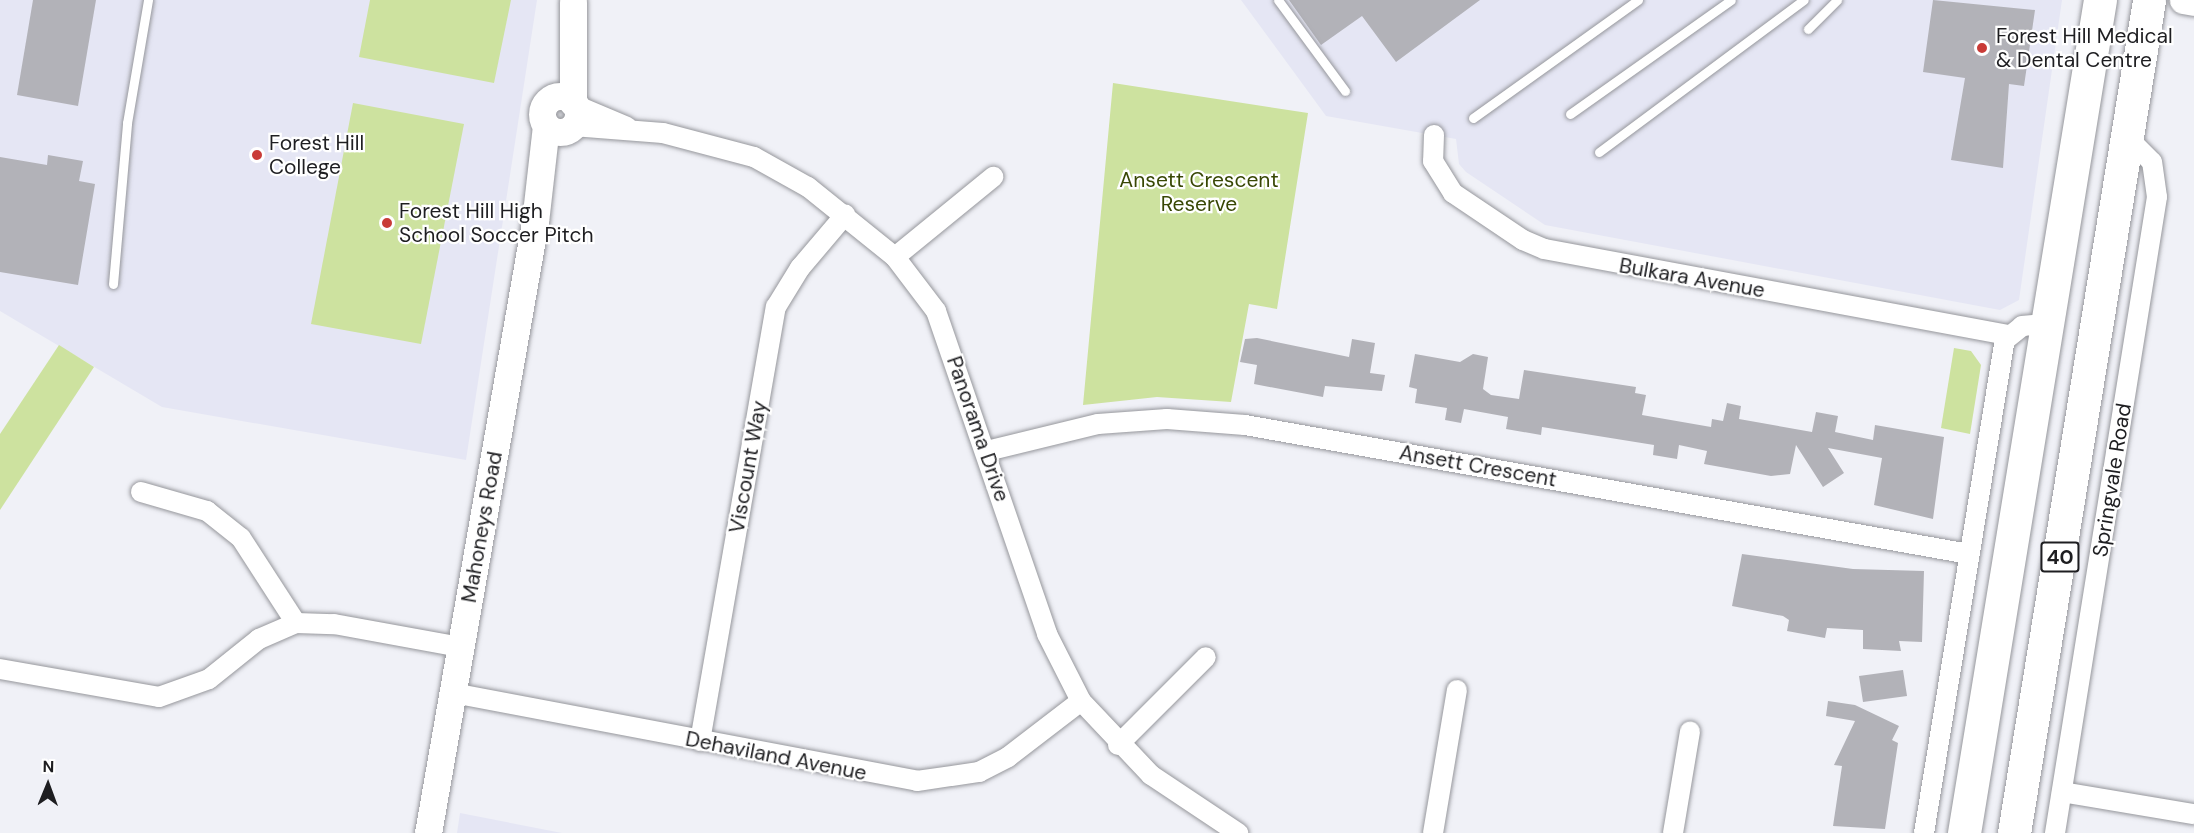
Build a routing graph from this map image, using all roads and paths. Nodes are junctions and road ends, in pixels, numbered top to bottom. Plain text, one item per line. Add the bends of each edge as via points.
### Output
1 (148, 0) edge
2 (1278, 0) edge
3 (1638, 0) edge
4 (1731, 0) edge
5 (1804, 0) edge
6 (1837, 0) edge
7 (2100, 0) edge
8 (2149, 0) edge
9 (2183, 0) edge
10 (573, 1) edge
11 (2194, 2) edge
12 (1808, 29) dead end
13 (1345, 92) dead end
14 (1570, 114) dead end
15 (565, 115) junction
16 (1473, 118) dead end
17 (1434, 135) dead end
18 (2127, 137) junction
19 (1599, 152) dead end
20 (993, 177) dead end
21 (845, 215) junction
22 (895, 256) junction
23 (113, 284) dead end
24 (2047, 324) junction
25 (2008, 335) junction
26 (987, 451) junction
27 (141, 492) dead end
28 (1970, 554) junction
29 (296, 623) junction
30 (461, 647) junction
31 (1206, 657) dead end
32 (0, 669) edge
33 (1456, 690) dead end
34 (453, 693) junction
35 (1081, 701) junction
36 (1690, 731) dead end
37 (700, 741) junction
38 (1118, 744) junction
39 (2062, 792) junction
40 (2194, 814) edge
41 (428, 833) edge
42 (1238, 833) edge
43 (1433, 833) edge
44 (1673, 833) edge
45 (1924, 833) edge
46 (1964, 833) edge
47 (2014, 833) edge
48 (2055, 833) edge

1 - 23 lane via 128,123
2 - 13 lane
3 - 16 lane
4 - 14 lane
5 - 19 lane
6 - 12 lane
7 - 24 highway, 40
8 - 18 highway, Springvale Road / 40
9 - 11 main road
10 - 15 main road, Mahoneys Road
15 - 21 street, Panorama Drive via 754,157
15 - 30 main road, Mahoneys Road via 535,222
17 - 25 street, Bulkara Avenue via 1433,161 1453,193 1544,249
18 - 39 street, Springvale Road via 2149,157 2157,197
18 - 47 highway, Springvale Road / 40
20 - 22 street
21 - 22 street, Panorama Drive
21 - 37 street, Viscount Way via 800,268 776,307
22 - 26 street, Panorama Drive via 936,311
24 - 25 street via 2022,326
24 - 46 highway, 40
25 - 28 street
26 - 28 street, Ansett Crescent via 1098,424 1167,419 1245,424
26 - 35 street, Panorama Drive via 1047,634
27 - 29 street via 207,512 241,538
28 - 45 street
29 - 30 street via 334,624
29 - 32 street via 260,639 209,680 159,697
30 - 34 main road, Mahoneys Road
31 - 38 street
33 - 43 street
34 - 37 street, Dehaviland Avenue
34 - 41 main road, Mahoneys Road
35 - 37 street, Dehaviland Avenue via 1008,757 947,780 887,778
35 - 38 street, Panorama Drive
36 - 44 street
38 - 42 street, Panorama Drive via 1151,775
39 - 40 street
39 - 48 street, Springvale Road

